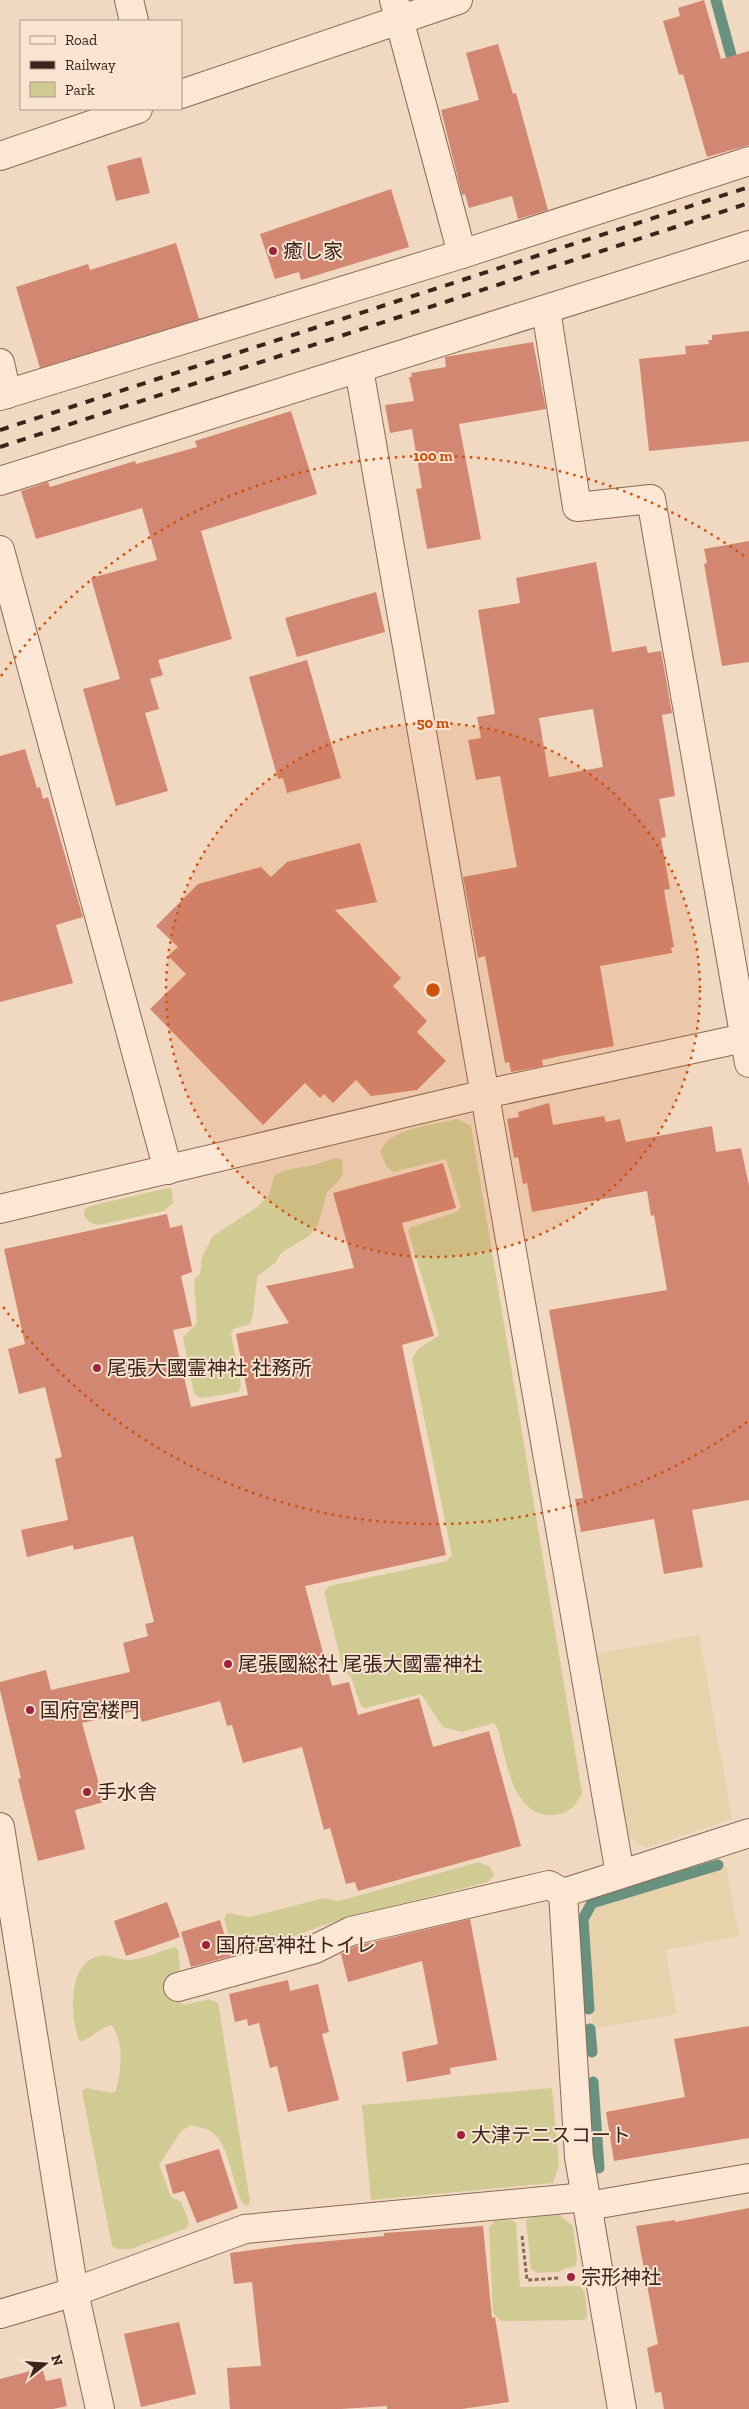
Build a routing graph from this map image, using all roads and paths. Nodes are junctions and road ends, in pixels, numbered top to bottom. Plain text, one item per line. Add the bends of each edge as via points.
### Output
1 (128, 0) edge
2 (458, 0) edge
3 (397, 10) edge
4 (134, 20) edge
5 (182, 94) edge
6 (135, 110) edge
7 (0, 156) edge
8 (749, 161) edge
9 (749, 245) edge
10 (462, 254) junction
11 (546, 310) junction
12 (0, 363) edge
13 (359, 370) junction
14 (4, 395) edge
15 (0, 481) edge
16 (0, 550) edge
17 (748, 1046) edge
18 (485, 1094) junction
19 (168, 1170) junction
20 (0, 1209) edge
21 (0, 1827) edge
22 (749, 1833) edge
23 (620, 1874) junction
24 (563, 1893) junction
25 (178, 1987) dead end
26 (749, 2178) edge
27 (587, 2201) junction
28 (518, 2203) junction
29 (560, 2278) dead end
30 (74, 2292) junction
31 (0, 2314) edge
32 (100, 2409) edge
33 (622, 2409) edge

1 - 4 street
2 - 3 street
3 - 5 street
3 - 10 street
6 - 7 street
8 - 10 street
9 - 11 street
10 - 14 street
11 - 13 street
11 - 17 street via 577,507 651,499
12 - 14 street
13 - 15 street
13 - 18 street
16 - 19 street
17 - 18 street
18 - 19 street
18 - 23 street
19 - 20 street
21 - 30 street
22 - 23 street
23 - 24 street
24 - 25 street via 549,1885 351,1931 315,1949
24 - 27 street via 579,2157
26 - 27 street
27 - 28 street
27 - 33 street
28 - 29 path via 528,2280
28 - 30 street via 245,2229
30 - 31 street
30 - 32 street

